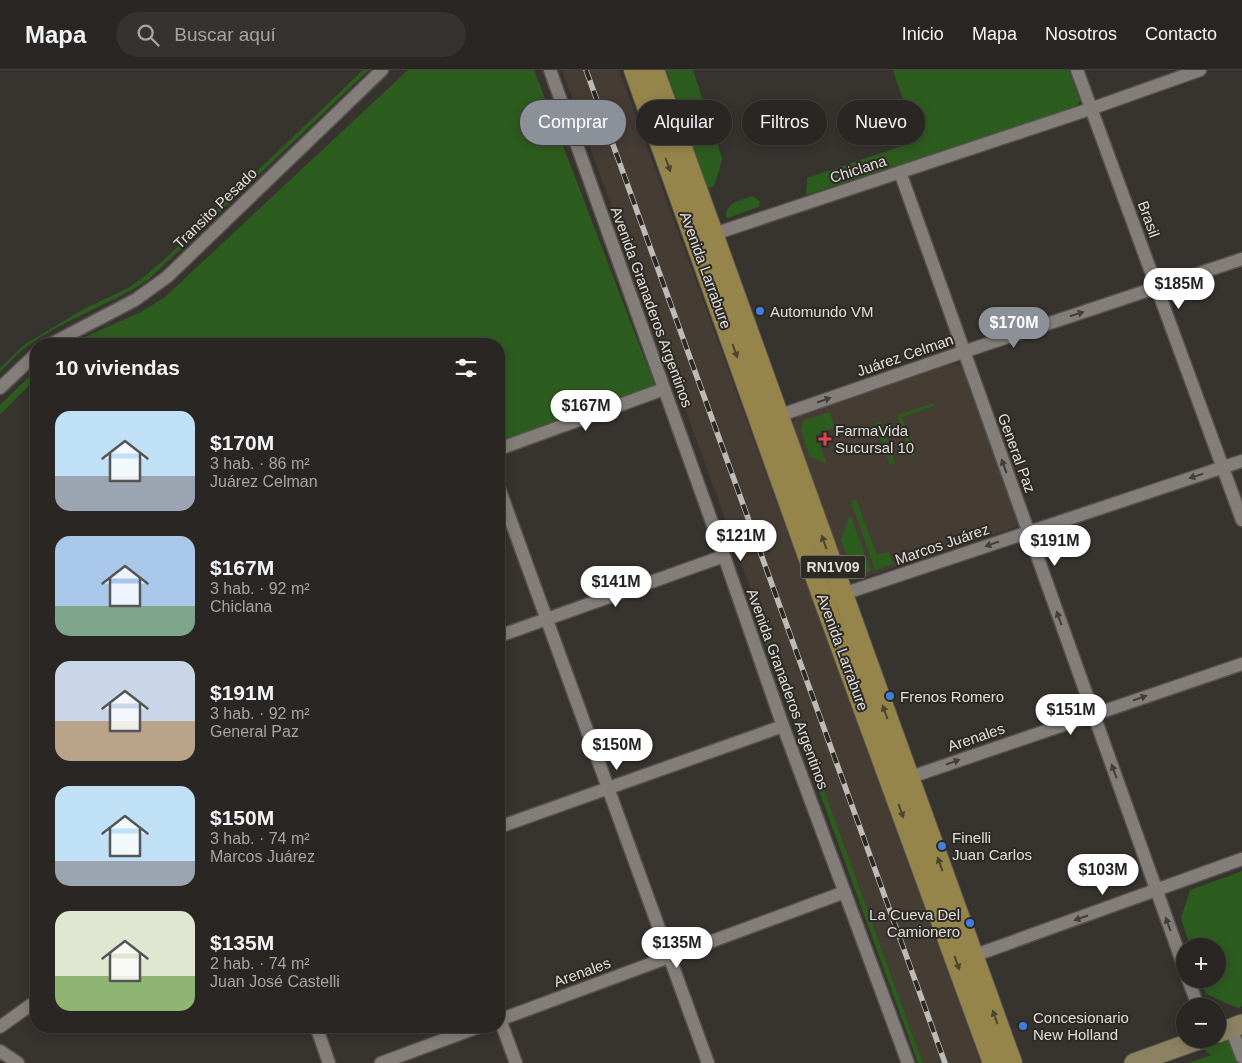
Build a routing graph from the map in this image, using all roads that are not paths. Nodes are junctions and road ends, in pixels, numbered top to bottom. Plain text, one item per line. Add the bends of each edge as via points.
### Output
1 (382, 70) edge
2 (550, 70) edge
3 (634, 70) edge
4 (654, 70) edge
5 (1078, 70) edge
6 (1200, 70) edge
7 (1093, 108) junction
8 (900, 172) junction
9 (704, 237) junction
10 (1242, 259) edge
11 (1156, 288) junction
12 (69, 338) edge
13 (963, 352) junction
14 (30, 360) edge
15 (0, 388) edge
16 (664, 388) junction
17 (778, 416) junction
18 (505, 447) edge
19 (1242, 461) edge
20 (1223, 467) junction
21 (505, 505) edge
22 (1242, 520) edge
23 (1028, 532) junction
24 (724, 556) junction
25 (833, 597) junction
26 (546, 619) junction
27 (505, 634) edge
28 (1242, 664) edge
29 (1093, 714) junction
30 (783, 726) junction
31 (900, 781) junction
32 (608, 788) junction
33 (505, 825) edge
34 (1242, 860) edge
35 (845, 892) junction
36 (1156, 892) junction
37 (1176, 946) edge
38 (973, 956) junction
39 (669, 957) junction
40 (30, 1005) edge
41 (505, 1017) edge
42 (0, 1027) edge
43 (1230, 1028) edge
44 (318, 1033) edge
45 (462, 1033) edge
46 (504, 1033) edge
47 (1176, 1048) edge
48 (0, 1050) edge
49 (1242, 1057) edge
50 (905, 1062) edge
51 (18, 1063) edge
52 (329, 1063) edge
53 (381, 1063) edge
54 (516, 1063) edge
55 (708, 1063) edge
56 (993, 1063) edge
57 (1012, 1063) edge
58 (1134, 1063) edge

1 - 12 street, Transito Pesado via 167,277 135,300
2 - 16 street, Avenida Granaderos Argentinos
3 -> 9 main road, Avenida Larrabure / RN1V09
4 - 9 main road, Avenida Larrabure / RN1V09
5 - 7 street, Brasil
6 - 7 street, Chiclana
7 - 8 street, Chiclana
7 - 11 street, Brasil
8 - 9 street, Chiclana
8 - 13 street, General Paz
9 - 17 main road, Avenida Larrabure / RN1V09
9 -> 25 main road, Avenida Larrabure / RN1V09
10 - 11 street, Juárez Celman
13 -> 11 street, Juárez Celman
11 - 20 street, Brasil
17 -> 13 street, Juárez Celman
23 -> 13 street, General Paz
14 - 15 street
16 - 18 street
16 - 24 street, Avenida Granaderos Argentinos
25 -> 17 main road, Avenida Larrabure / RN1V09
19 - 20 street, Marcos Juárez
20 - 22 street, Brasil
20 -> 23 street, Marcos Juárez
21 - 26 street
23 -> 25 street, Marcos Juárez
29 -> 23 street, General Paz
24 - 26 street
24 - 30 street, Avenida Granaderos Argentinos
25 - 31 main road, Avenida Larrabure / RN1V09
26 - 27 street
26 - 32 street
29 -> 28 street, Arenales
31 -> 29 street, Arenales
36 -> 29 street, General Paz
30 - 32 street
30 - 35 street, Avenida Granaderos Argentinos
38 -> 31 main road, Avenida Larrabure / RN1V09
31 -> 56 main road, Avenida Larrabure / RN1V09
32 - 33 street
32 - 39 street
34 - 36 street
35 - 39 street, Arenales
35 - 50 street, Avenida Granaderos Argentinos
37 -> 36 street, General Paz
36 -> 38 street
57 -> 38 main road, Avenida Larrabure / RN1V09
39 - 41 street, Arenales
39 - 55 street
40 - 42 street
43 - 49 street
44 - 52 street
45 - 53 street
46 - 54 street
47 - 58 main road
48 - 51 street

